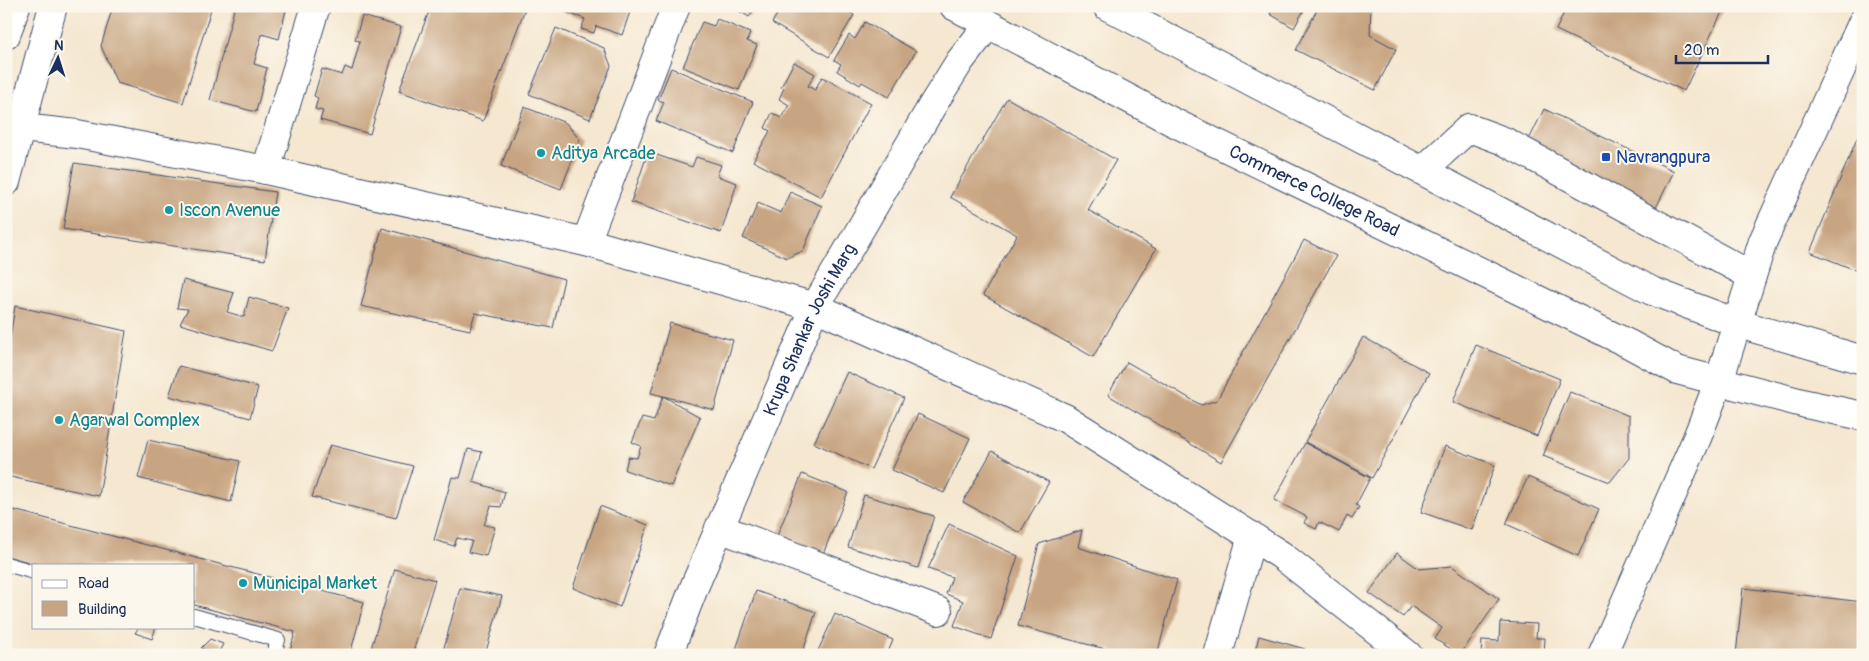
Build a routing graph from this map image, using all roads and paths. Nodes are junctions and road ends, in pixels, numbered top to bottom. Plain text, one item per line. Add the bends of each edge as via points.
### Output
1 (16, 6) edge
2 (53, 6) edge
3 (316, 6) edge
4 (676, 6) edge
5 (954, 6) edge
6 (1108, 6) edge
7 (1863, 21) edge
8 (988, 24) junction
9 (6, 35) edge
10 (22, 128) junction
11 (266, 170) junction
12 (1423, 170) junction
13 (6, 182) edge
14 (586, 242) junction
15 (1752, 276) junction
16 (815, 306) junction
17 (1739, 324) junction
18 (1863, 360) edge
19 (1719, 381) junction
20 (1863, 416) edge
21 (719, 528) junction
22 (1252, 536) junction
23 (6, 564) edge
24 (32, 571) edge
25 (938, 611) dead end
26 (195, 616) edge
27 (274, 655) edge
28 (668, 655) edge
29 (1218, 655) edge
30 (1408, 655) edge
31 (1602, 655) edge

1 - 9 street
2 - 10 street
3 - 11 street
4 - 14 street
5 - 8 street, Commerce College Road
6 - 12 street
7 - 15 street via 1763,241
8 - 16 street, Krupa Shankar Joshi Marg via 932,106
8 - 19 street, Commerce College Road via 1171,121 1677,370
10 - 11 street via 76,134
10 - 13 street
11 - 14 street
12 - 15 street via 1469,128 1504,141
12 - 17 street via 1652,291
14 - 16 street
15 - 17 street
16 - 21 street, Krupa Shankar Joshi Marg
16 - 22 street via 1066,418
17 - 18 street
17 - 19 street
19 - 20 street, Commerce College Road
19 - 31 street
21 - 25 street
21 - 28 street, Krupa Shankar Joshi Marg
22 - 29 street
22 - 30 street via 1280,554
23 - 24 lane
26 - 27 lane via 278,640

